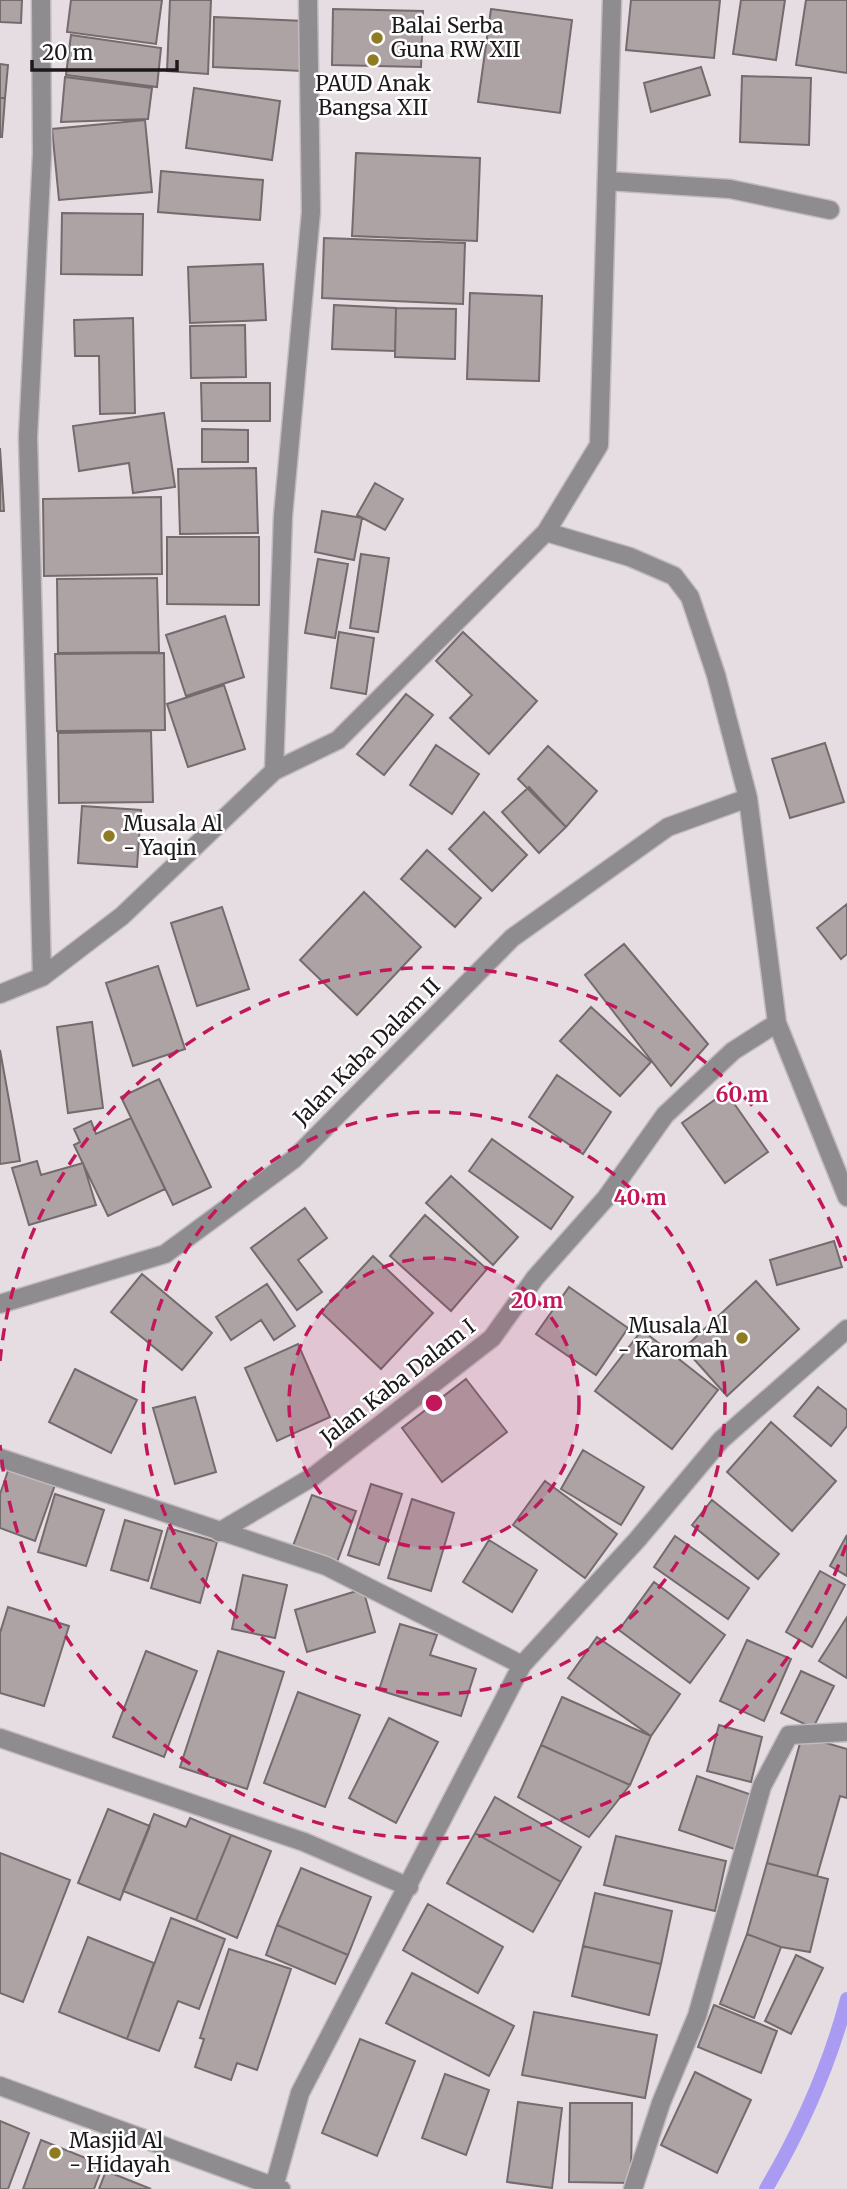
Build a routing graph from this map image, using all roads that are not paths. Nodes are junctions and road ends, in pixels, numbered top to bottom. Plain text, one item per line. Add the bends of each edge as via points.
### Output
1 (41, 0) edge
2 (308, 0) edge
3 (612, 0) edge
4 (608, 181) junction
5 (830, 210) dead end
6 (545, 532) junction
7 (274, 771) junction
8 (748, 798) junction
9 (42, 977) junction
10 (0, 994) edge
11 (777, 1023) junction
12 (847, 1197) edge
13 (0, 1304) edge
14 (847, 1329) edge
15 (0, 1458) edge
16 (219, 1532) junction
17 (522, 1665) junction
18 (847, 1732) edge
19 (0, 1738) edge
20 (409, 1887) junction
21 (0, 2086) edge
22 (277, 2188) edge
23 (633, 2189) edge

1 - 9 street via 42,154 28,437
2 - 7 street via 311,212 283,516
3 - 4 street
4 - 5 street via 730,189
4 - 6 street via 599,445
6 - 7 street via 338,740
6 - 8 street via 630,557 674,576 690,597
7 - 9 street via 122,916
8 - 11 street
8 - 13 street, Jalan Kaba Dalam II via 668,827 512,938 294,1159 165,1254
9 - 10 street
11 - 12 street
11 - 16 street, Jalan Kaba Dalam I via 733,1051 665,1115 606,1198 535,1278 492,1338 314,1476
14 - 17 street via 721,1440
15 - 16 street
16 - 17 street via 326,1566
17 - 20 street
18 - 23 street via 789,1735 762,1786 697,2016 661,2103
19 - 20 street via 304,1842
20 - 22 street via 300,2093
21 - 22 street

